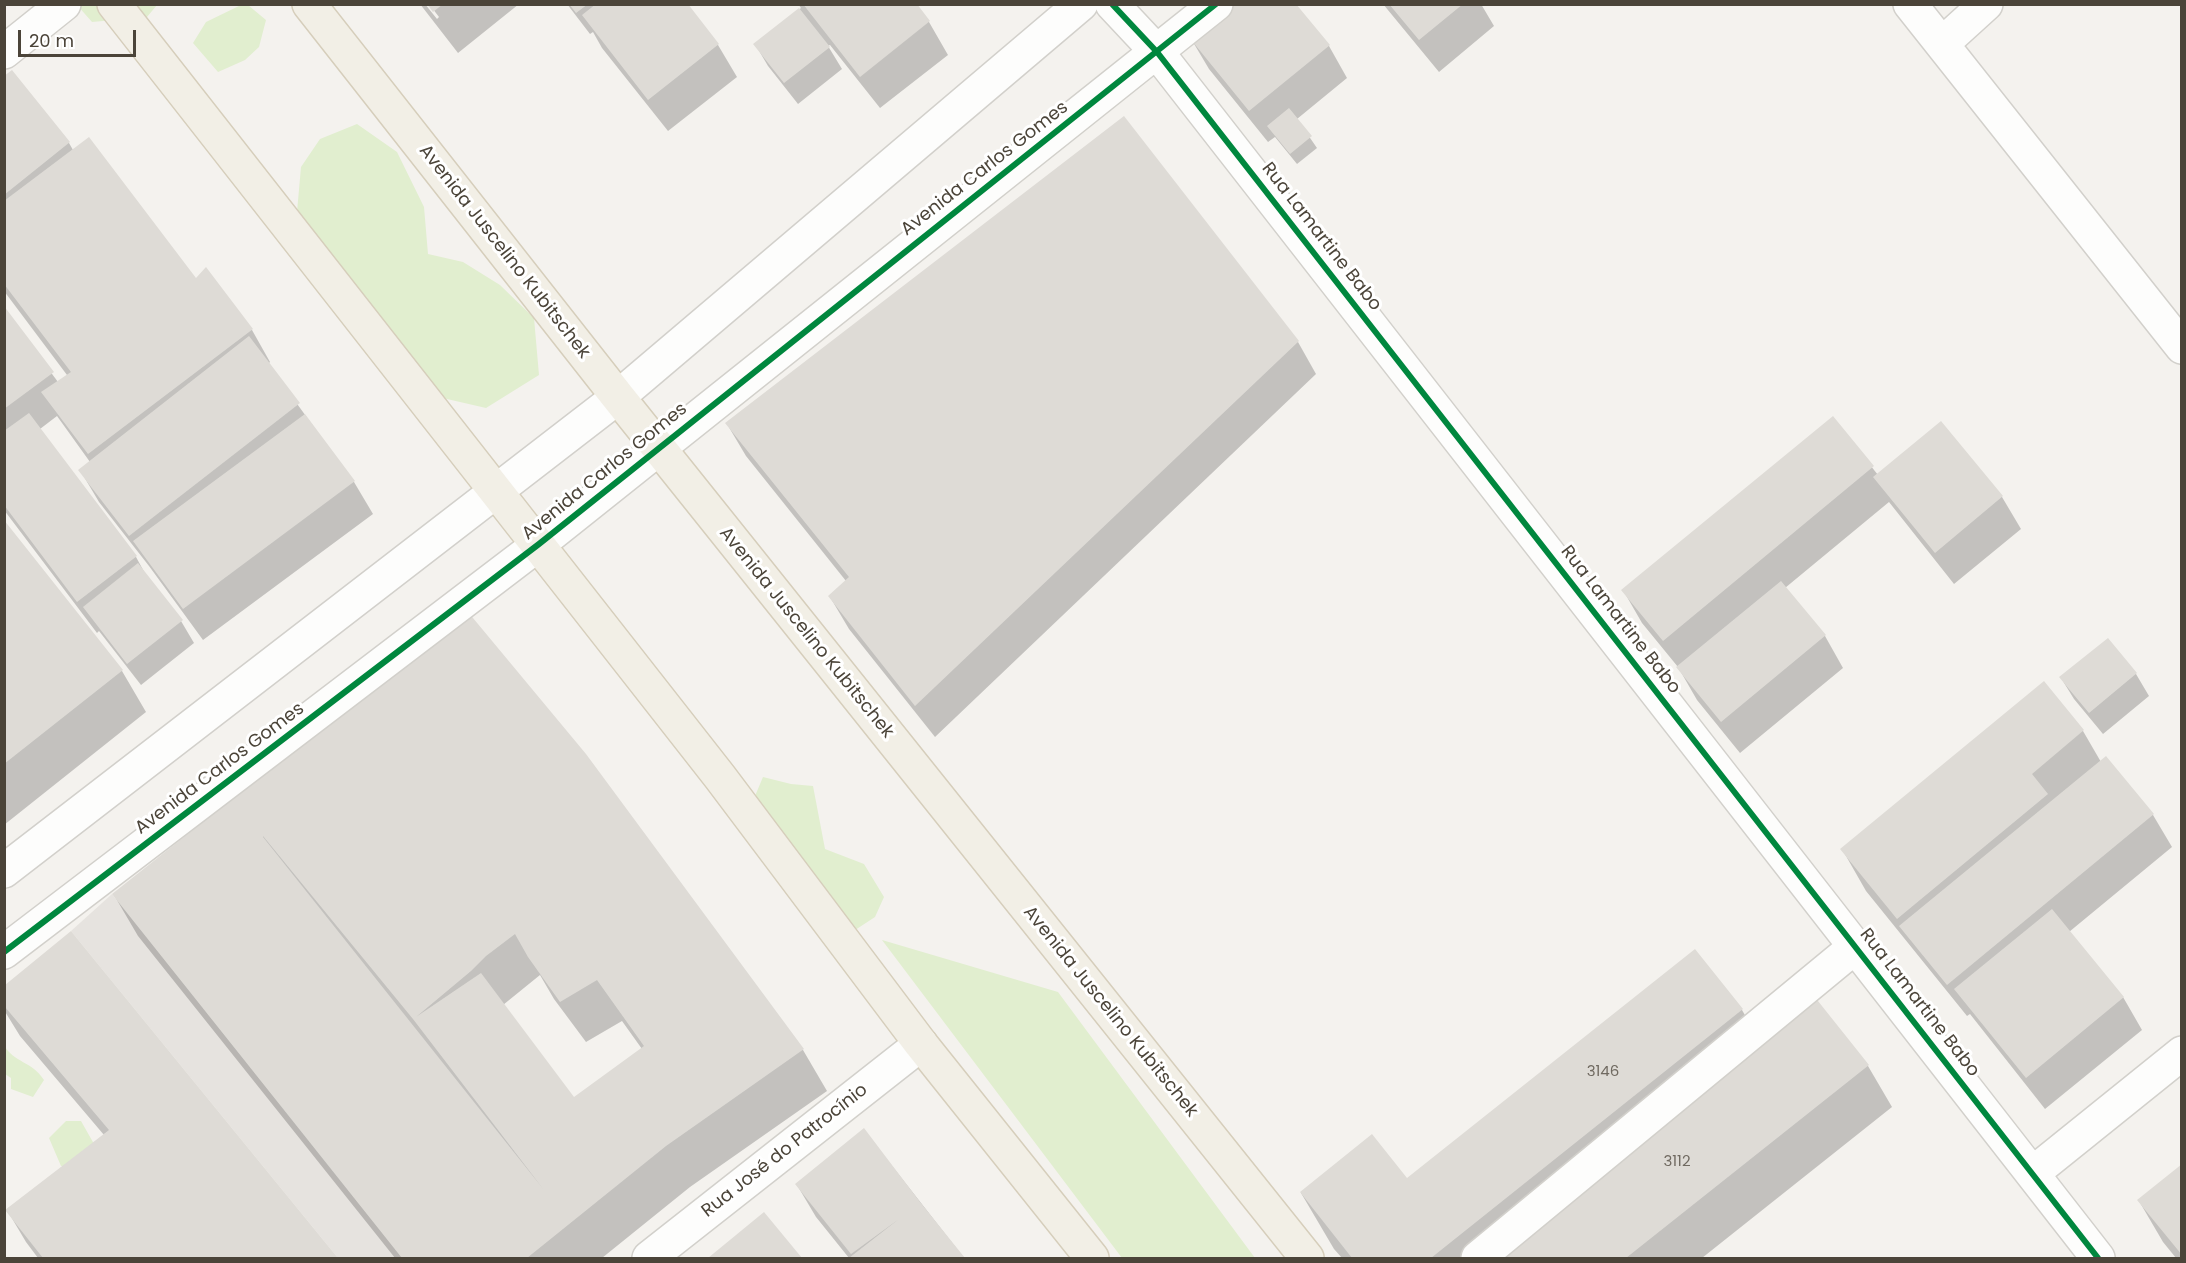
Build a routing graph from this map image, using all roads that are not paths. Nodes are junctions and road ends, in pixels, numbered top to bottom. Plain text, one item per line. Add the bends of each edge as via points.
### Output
1 (64, 4) edge
2 (114, 4) edge
3 (309, 4) edge
4 (1081, 4) edge
5 (1112, 4) edge
6 (1216, 4) edge
7 (1910, 4) edge
8 (1986, 4) edge
9 (1942, 44) junction
10 (4, 52) edge
11 (1157, 52) junction
12 (2181, 346) edge
13 (618, 397) junction
14 (659, 448) junction
15 (497, 492) junction
16 (539, 544) junction
17 (4, 871) edge
18 (1856, 946) junction
19 (4, 952) edge
20 (921, 1044) junction
21 (2181, 1053) edge
22 (2033, 1173) junction
23 (649, 1258) edge
24 (1092, 1258) edge
25 (1307, 1258) edge
26 (1478, 1258) edge
27 (2098, 1258) edge

1 - 10 street
2 - 15 main road
3 - 13 main road, Avenida Juscelino Kubitschek
4 - 13 street
5 - 11 street, Rua Lamartine Babo
6 - 11 street, Avenida Carlos Gomes
7 - 9 street
8 - 9 street
9 - 12 street
11 - 14 street, Avenida Carlos Gomes
11 - 18 street, Rua Lamartine Babo
13 - 14 main road, Avenida Juscelino Kubitschek
13 - 15 street
14 - 16 street, Avenida Carlos Gomes
14 - 25 main road, Avenida Juscelino Kubitschek
15 - 16 main road
15 - 17 street
16 - 19 street, Avenida Carlos Gomes
16 - 20 main road
18 - 22 street, Rua Lamartine Babo
18 - 26 street
20 - 23 street, Rua José do Patrocínio
20 - 24 main road
21 - 22 street
22 - 27 street, Rua Lamartine Babo

